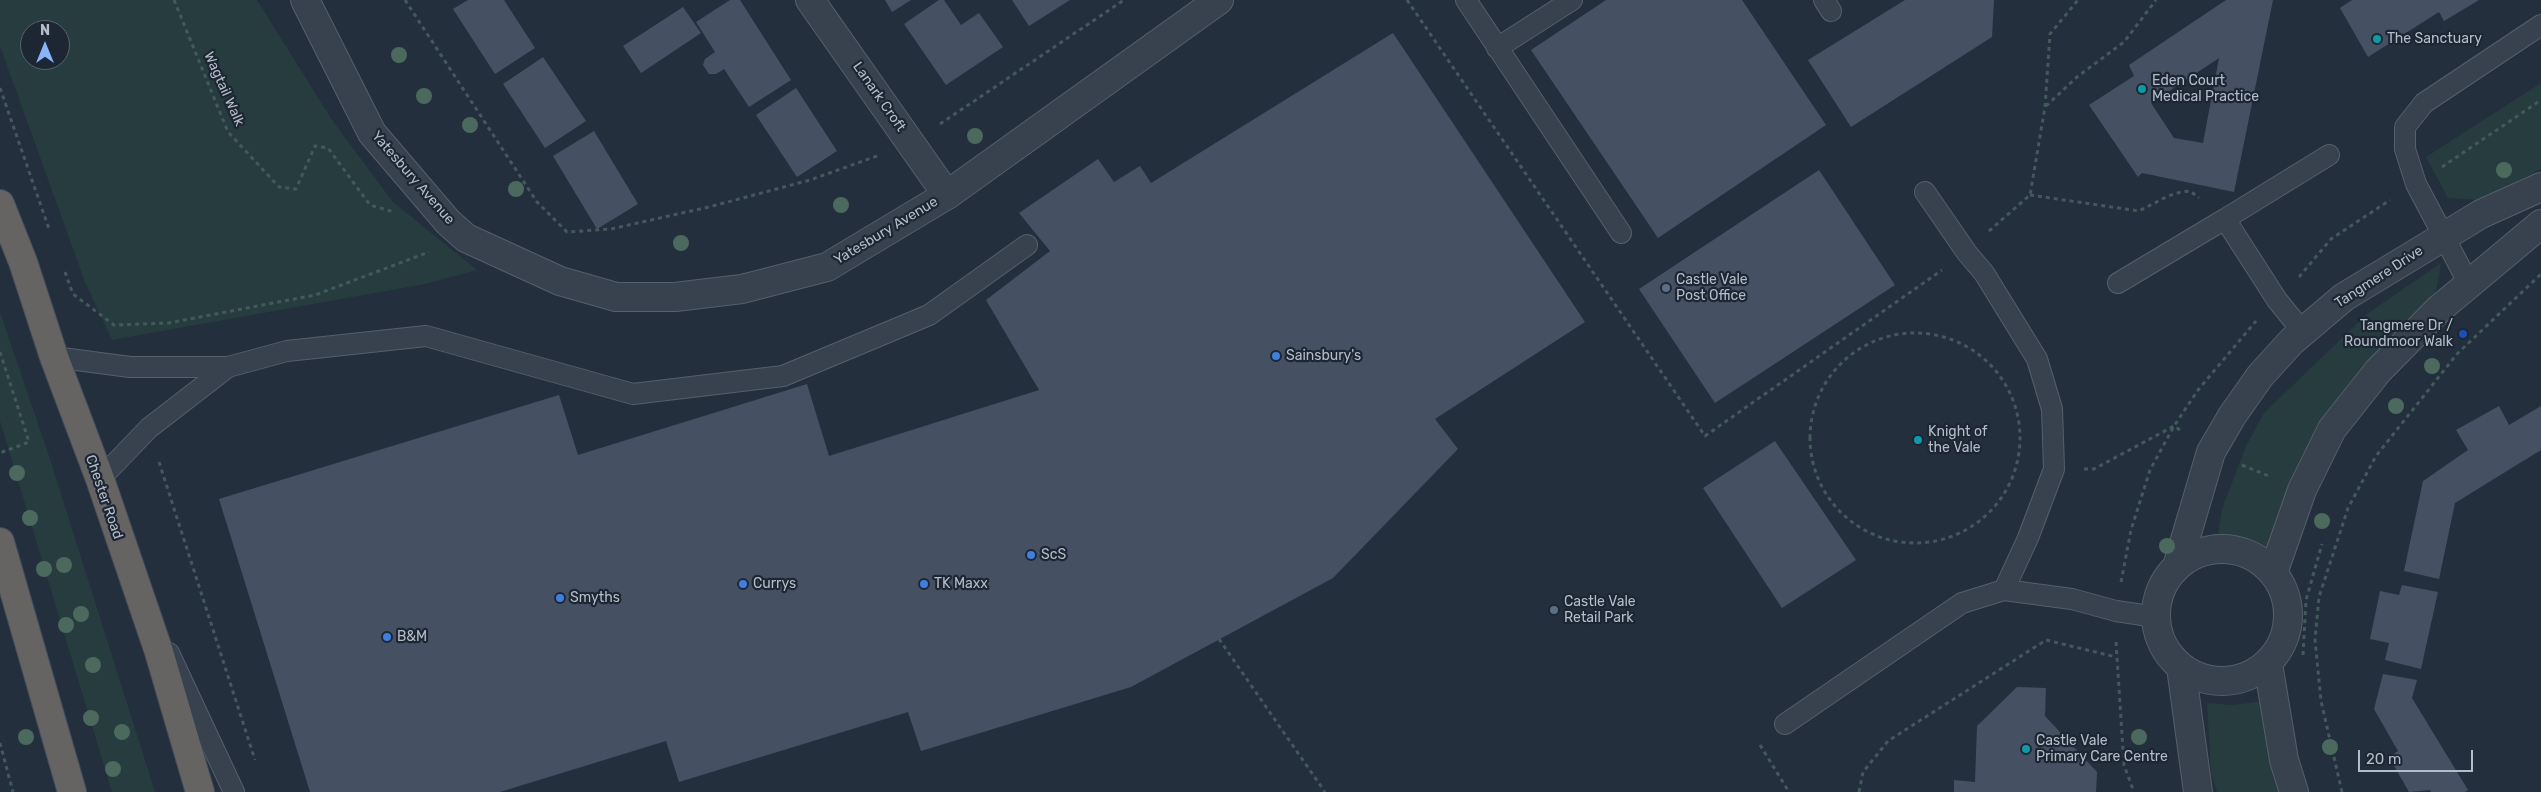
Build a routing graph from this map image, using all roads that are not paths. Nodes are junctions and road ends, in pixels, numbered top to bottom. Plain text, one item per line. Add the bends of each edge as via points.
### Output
1 (305, 0) edge
2 (810, 0) edge
3 (1219, 0) edge
4 (1466, 0) edge
5 (1572, 0) edge
6 (2541, 25) edge
7 (1497, 48) junction
8 (2329, 155) dead end
9 (2541, 187) edge
10 (1925, 192) dead end
11 (947, 194) junction
12 (0, 204) edge
13 (2225, 219) junction
14 (2541, 224) edge
15 (1621, 233) dead end
16 (2442, 237) junction
17 (1027, 245) dead end
18 (2118, 283) dead end
19 (2469, 284) junction
20 (2302, 331) junction
21 (54, 357) junction
22 (228, 367) junction
23 (100, 479) junction
24 (0, 542) edge
25 (126, 561) junction
26 (2177, 567) junction
27 (2273, 573) junction
28 (2004, 590) junction
29 (2156, 617) junction
30 (2268, 664) junction
31 (2181, 667) junction
32 (1785, 724) dead end
33 (72, 792) edge
34 (200, 792) edge
35 (234, 792) edge
36 (2198, 792) edge
37 (2294, 792) edge

1 - 11 street, Yatesbury Avenue via 372,133 448,222 466,238 560,280 616,297 675,297 742,289 827,267
2 - 11 street, Lanark Croft
3 - 11 street, Yatesbury Avenue
4 - 7 lane
5 - 7 lane
6 - 16 lane via 2424,104 2404,127 2405,149 2416,184
7 - 15 lane
8 - 13 lane
9 - 16 street, Tangmere Drive via 2481,214
10 - 28 lane via 1984,273 2037,360 2052,409 2054,468
12 - 21 highway, Chester Road
13 - 18 lane
13 - 20 lane via 2277,300
14 - 19 street
16 - 19 lane
16 - 20 street, Tangmere Drive via 2344,297
17 - 22 lane via 929,314 783,376 634,394 426,336 287,351
19 - 27 street via 2438,310 2378,371 2332,429 2302,490
20 - 26 street, Tangmere Drive via 2260,376 2211,452
21 - 22 lane via 130,367
21 - 23 highway, Chester Road
22 - 23 lane via 148,428
23 - 25 highway, Chester Road
24 - 33 highway
25 - 34 highway, Chester Road via 159,652
25 - 35 lane
26 - 27 street via 2195,555 2216,549 2237,551 2257,559
26 - 29 street via 2165,582 2158,599
27 - 30 street via 2284,590 2287,630 2280,648
28 - 29 lane via 2072,599 2116,611
28 - 32 lane via 1962,603
29 - 31 street via 2159,637
30 - 31 street via 2235,681 2216,682
30 - 37 street via 2284,760
31 - 36 street

